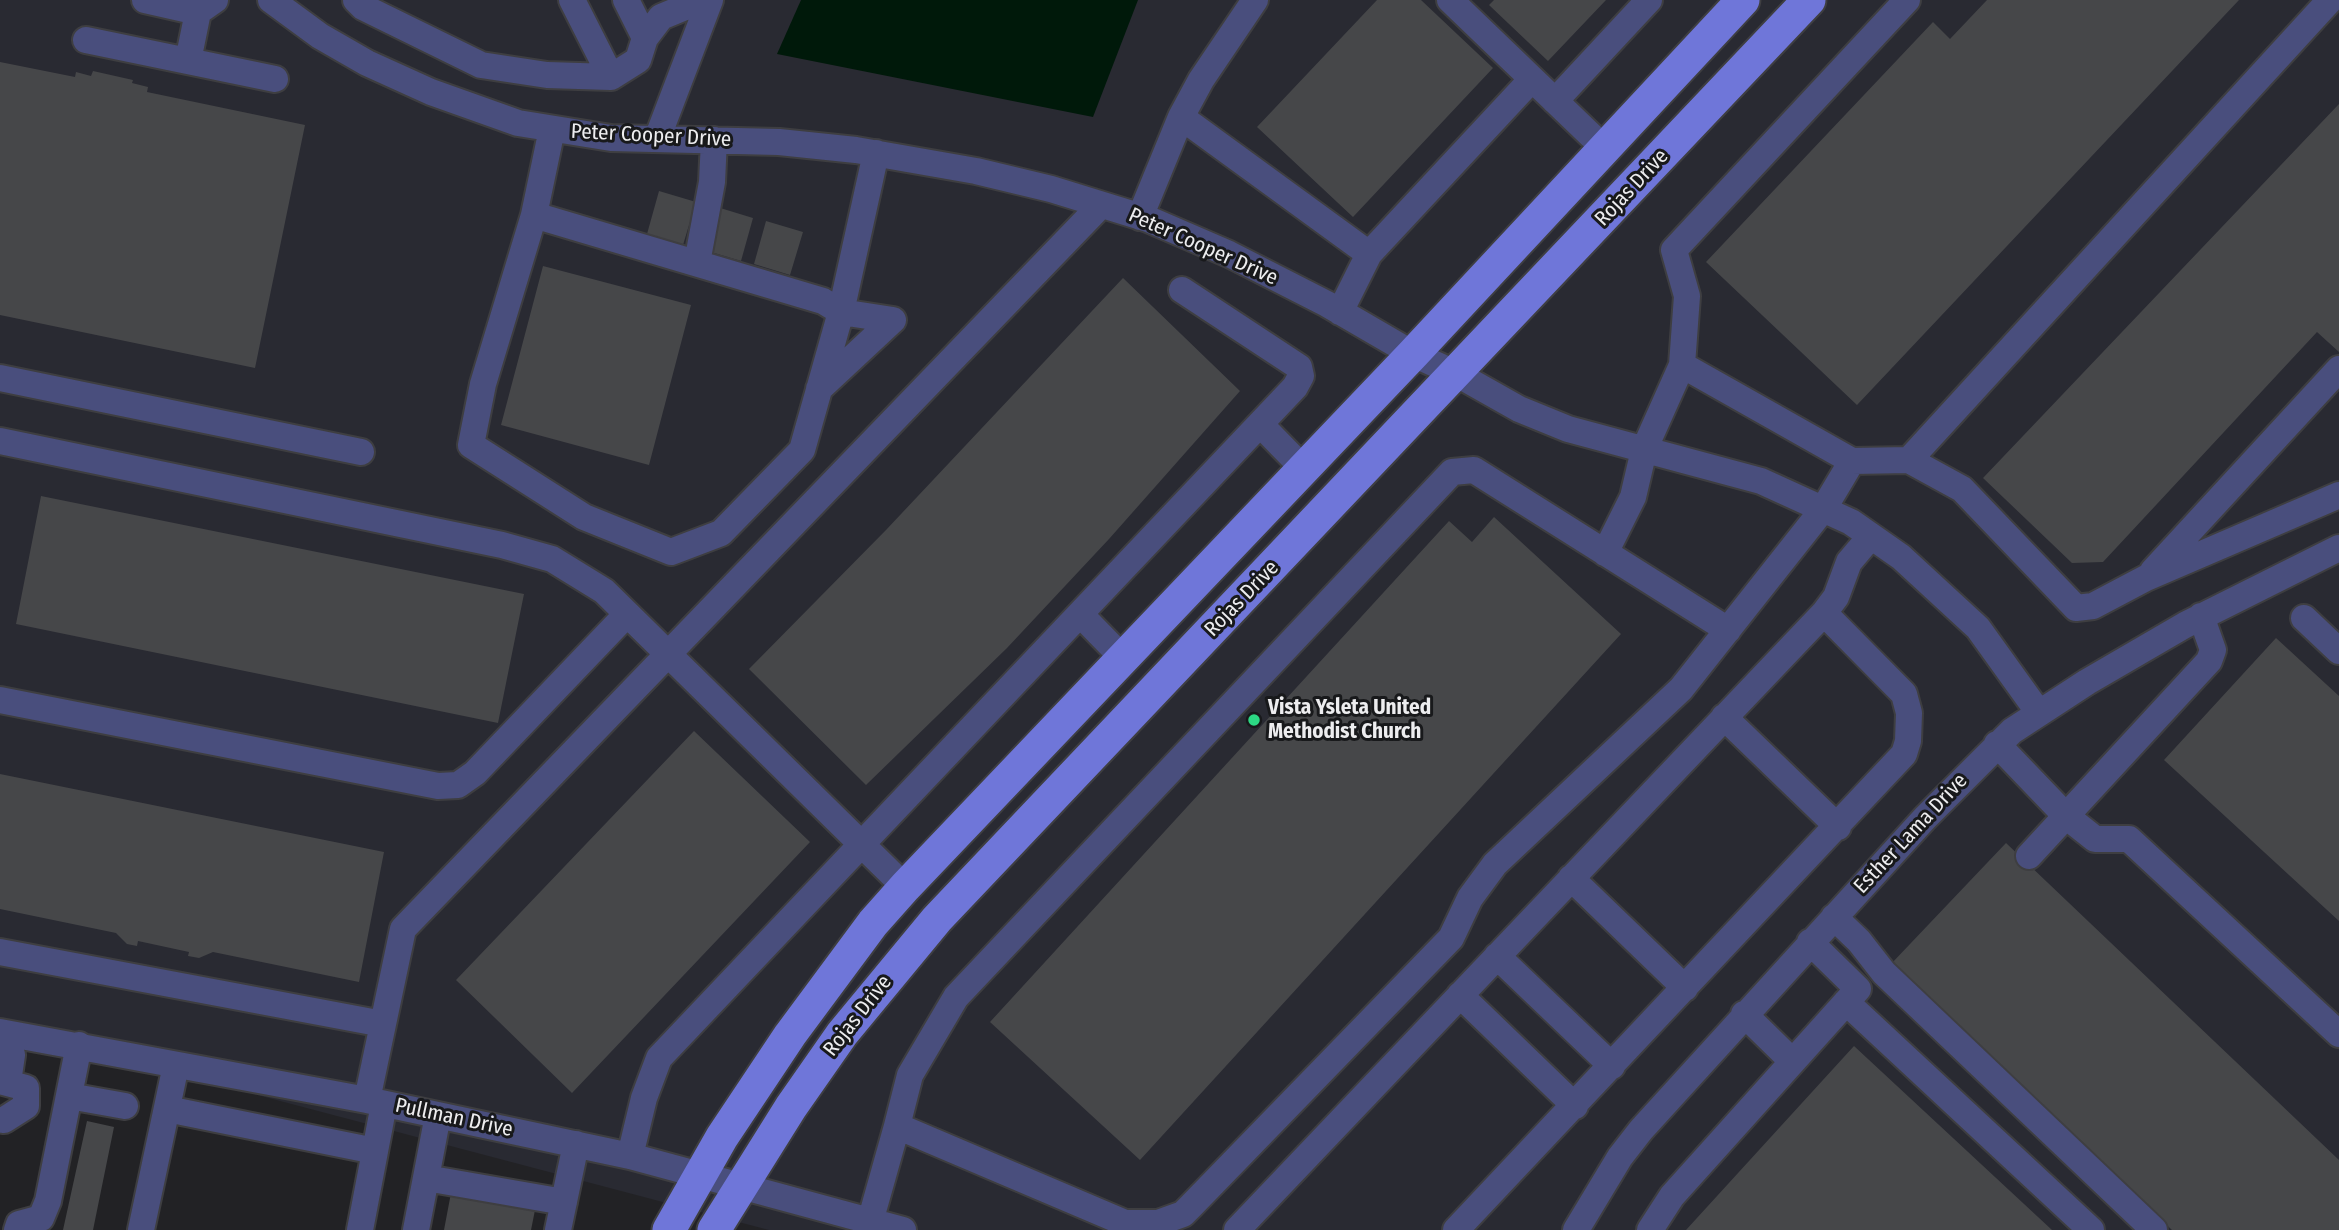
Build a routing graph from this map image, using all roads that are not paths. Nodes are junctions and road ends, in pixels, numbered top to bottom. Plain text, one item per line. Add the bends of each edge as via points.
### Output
1 (145, 0) edge
2 (271, 0) edge
3 (356, 0) edge
4 (572, 0) edge
5 (626, 0) edge
6 (702, 0) edge
7 (710, 0) edge
8 (1255, 0) edge
9 (1450, 0) edge
10 (1649, 0) edge
11 (1743, 0) edge
12 (1809, 0) edge
13 (1907, 0) edge
14 (2330, 0) edge
15 (206, 6) edge
16 (645, 38) junction
17 (86, 40) dead end
18 (188, 61) junction
19 (611, 77) junction
20 (275, 79) dead end
21 (1532, 79) junction
22 (1555, 101) junction
23 (1181, 117) junction
24 (552, 129) junction
25 (657, 139) junction
26 (714, 140) junction
27 (1603, 147) junction
28 (876, 153) junction
29 (1101, 205) junction
30 (534, 215) junction
31 (1140, 217) junction
32 (1369, 254) junction
33 (697, 263) junction
34 (1182, 290) dead end
35 (841, 312) junction
36 (1340, 312) junction
37 (1413, 354) junction
38 (1682, 365) junction
39 (2339, 369) edge
40 (1457, 374) junction
41 (0, 379) edge
42 (819, 389) junction
43 (1261, 424) junction
44 (0, 441) edge
45 (1644, 450) junction
46 (361, 452) dead end
47 (1909, 460) junction
48 (1852, 461) junction
49 (1303, 468) junction
50 (2339, 495) edge
51 (1824, 508) junction
52 (1871, 536) junction
53 (2339, 548) edge
54 (1605, 553) junction
55 (2146, 578) junction
56 (1824, 612) junction
57 (627, 614) junction
58 (1080, 614) junction
59 (2201, 616) junction
60 (2304, 618) dead end
61 (1728, 630) junction
62 (2339, 651) edge
63 (670, 656) junction
64 (1122, 658) junction
65 (0, 700) edge
66 (2039, 713) junction
67 (1724, 717) junction
68 (1997, 744) junction
69 (2066, 816) junction
70 (1838, 827) junction
71 (862, 845) junction
72 (2029, 856) dead end
73 (1571, 878) junction
74 (905, 887) junction
75 (1834, 917) junction
76 (1810, 942) junction
77 (0, 952) edge
78 (1497, 956) junction
79 (1685, 988) junction
80 (1460, 995) junction
81 (1846, 1002) junction
82 (1744, 1014) junction
83 (383, 1024) junction
84 (2339, 1034) edge
85 (3, 1041) edge
86 (79, 1045) junction
87 (1793, 1061) junction
88 (176, 1065) junction
89 (1612, 1066) junction
90 (4, 1081) edge
91 (69, 1096) junction
92 (376, 1102) junction
93 (125, 1106) dead end
94 (1574, 1106) junction
95 (167, 1109) junction
96 (438, 1115) junction
97 (4, 1120) dead end
98 (897, 1126) junction
99 (576, 1144) junction
100 (375, 1151) junction
101 (630, 1156) junction
102 (701, 1175) junction
103 (426, 1178) junction
104 (741, 1187) junction
105 (564, 1202) junction
106 (822, 1220) edge
107 (12, 1225) edge
108 (1124, 1226) edge
109 (886, 1227) edge
110 (141, 1230) edge
111 (360, 1230) edge
112 (416, 1230) edge
113 (558, 1230) edge
114 (669, 1230) edge
115 (715, 1230) edge
116 (1237, 1230) edge
117 (1456, 1230) edge
118 (1578, 1230) edge
119 (1650, 1230) edge
120 (2091, 1230) edge
121 (2154, 1230) edge

1 - 15 street
2 - 24 street, Peter Cooper Drive via 367,63 485,113
3 - 19 street via 481,65 547,75
4 - 19 street
5 - 16 street
6 - 16 street via 661,17
7 - 25 street
8 - 23 street
9 - 21 street
10 - 22 street
11 - 27 main road, Rojas Drive
12 - 40 main road, Rojas Drive
13 - 38 street via 1674,250 1687,296
14 - 47 street
15 - 18 street
16 - 19 street via 638,60
17 - 18 street
18 - 20 street
21 - 22 street
21 - 32 street
22 - 27 street
23 - 31 street
23 - 32 street
24 - 25 street, Peter Cooper Drive
24 - 30 street
25 - 26 street, Peter Cooper Drive
26 - 28 street, Peter Cooper Drive
26 - 33 street via 712,182
27 - 37 main road, Rojas Drive
28 - 29 street, Peter Cooper Drive via 976,171
28 - 35 street
29 - 31 street, Peter Cooper Drive
29 - 63 street
30 - 33 street
30 - 42 street via 483,384 471,445 584,517 671,552 722,533 802,450
31 - 36 street, Peter Cooper Drive via 1229,254
32 - 36 street
33 - 35 street via 823,301
34 - 43 street via 1299,367 1301,376 1295,387
35 - 42 street
35 - 42 street via 892,320
36 - 37 street, Peter Cooper Drive
37 - 40 street, Peter Cooper Drive
37 - 49 main road, Rojas Drive
38 - 45 street
38 - 48 street
39 - 55 street
40 - 45 street, Peter Cooper Drive via 1518,409
40 - 104 main road, Rojas Drive via 937,919 842,1034
41 - 46 street
43 - 49 street
43 - 58 street
44 - 57 street via 514,548 577,572
45 - 51 street, Peter Cooper Drive via 1761,481
45 - 54 street via 1633,497
47 - 48 street
47 - 55 street via 1962,489 2076,608 2094,606
48 - 51 street
49 - 64 main road, Rojas Drive
50 - 55 street
51 - 52 street, Peter Cooper Drive
51 - 61 street
52 - 56 street via 1849,562 1836,597
52 - 66 street, Peter Cooper Drive via 1941,591 1978,628
53 - 59 street, Esther Lama Drive
54 - 61 street
54 - 98 street via 1474,470 1452,472 956,997 909,1075
56 - 67 street
56 - 70 street via 1898,686 1909,713 1904,754
57 - 63 street
57 - 65 street via 458,785 439,786
58 - 64 street
58 - 71 street
59 - 66 street, Esther Lama Drive
59 - 69 street via 2213,650 2209,661
60 - 62 street
61 - 108 street via 1681,689 1495,864 1451,937 1184,1214 1158,1223
63 - 71 street
63 - 83 street via 404,929
64 - 74 main road, Rojas Drive
66 - 68 street, Esther Lama Drive
67 - 70 street
67 - 73 street
68 - 69 street
68 - 75 street, Esther Lama Drive
69 - 72 street
69 - 84 street via 2095,839 2129,839
70 - 79 street
71 - 74 street
71 - 101 street via 659,1058
73 - 78 street
73 - 79 street
74 - 102 main road, Rojas Drive via 790,1035
75 - 76 street, Esther Lama Drive
75 - 121 street via 1884,973
76 - 81 street via 1858,989
76 - 82 street, Esther Lama Drive
77 - 83 street
78 - 80 street
78 - 89 street
79 - 89 street
80 - 94 street
80 - 116 street
81 - 87 street
81 - 120 street
82 - 87 street
82 - 118 street, Esther Lama Drive via 1620,1157
83 - 92 street
85 - 86 street, Pullman Drive
85 - 90 street via 12,1055
86 - 88 street, Pullman Drive
86 - 91 street
87 - 119 street via 1672,1196
88 - 92 street, Pullman Drive
88 - 95 street
89 - 94 street
90 - 97 street via 26,1088 26,1106
91 - 93 street
91 - 107 street via 41,1218
92 - 96 street, Pullman Drive
92 - 100 street
94 - 117 street
95 - 100 street
95 - 110 street
96 - 99 street, Pullman Drive
96 - 103 street
98 - 108 street
98 - 109 street
99 - 101 street, Pullman Drive
99 - 105 street
100 - 111 street
101 - 102 street, Pullman Drive
102 - 104 street, Pullman Drive
102 - 114 main road, Rojas Drive
103 - 105 street
103 - 112 street
104 - 106 street, Pullman Drive
104 - 115 main road, Rojas Drive
105 - 113 street
106 - 109 street, Pullman Drive

